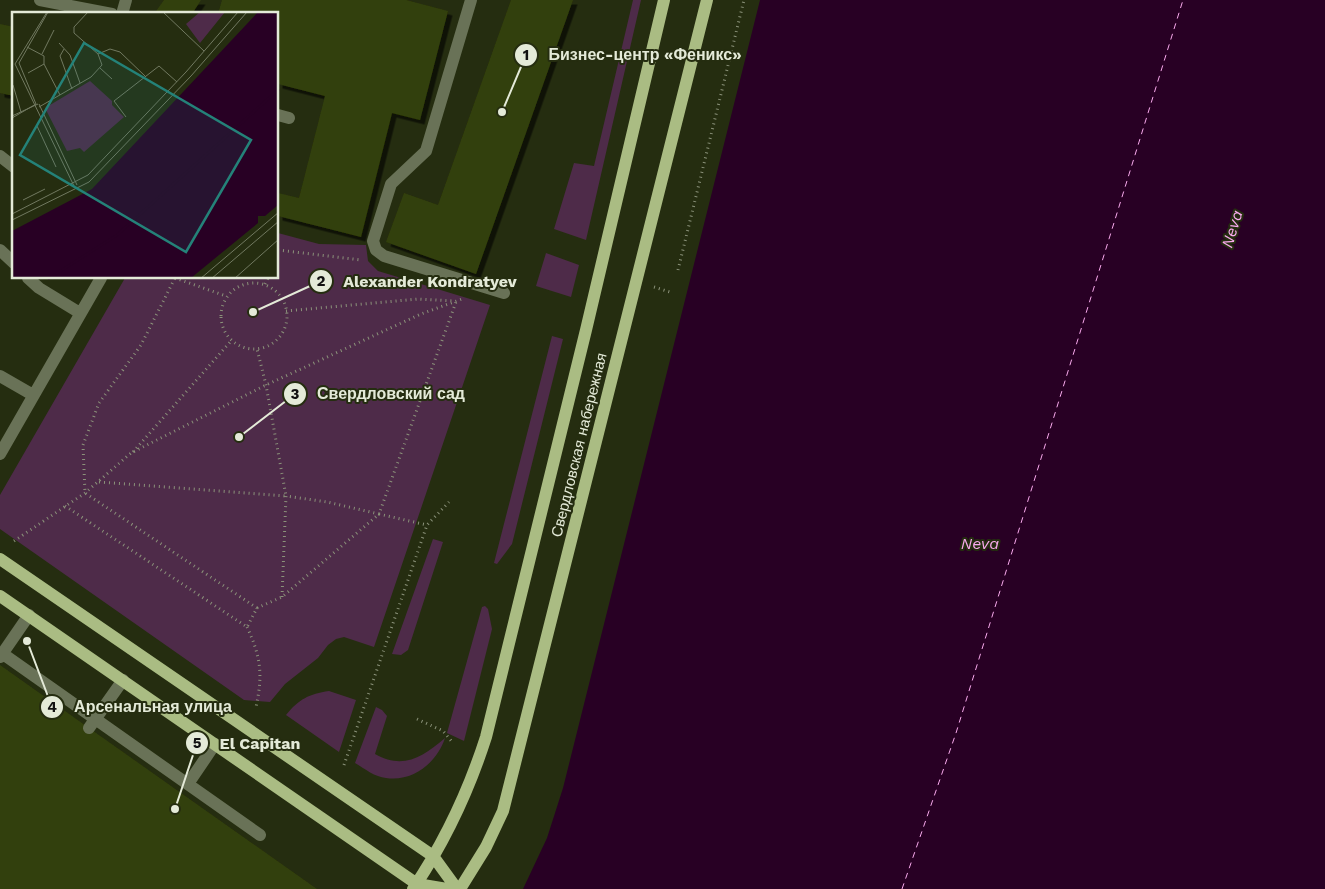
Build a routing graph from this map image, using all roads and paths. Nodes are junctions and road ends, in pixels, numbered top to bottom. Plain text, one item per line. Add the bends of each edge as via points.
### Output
1 (40, 0) edge
2 (470, 0) edge
3 (664, 0) edge
4 (707, 0) edge
5 (744, 0) edge
6 (102, 12) edge
7 (0, 156) edge
8 (12, 165) edge
9 (0, 250) edge
10 (376, 250) junction
11 (279, 251) edge
12 (12, 261) edge
13 (678, 270) dead end
14 (29, 279) edge
15 (100, 279) edge
16 (174, 279) edge
17 (178, 279) edge
18 (268, 279) edge
19 (265, 284) junction
20 (504, 293) dead end
21 (226, 296) junction
22 (456, 302) junction
23 (286, 311) junction
24 (80, 313) junction
25 (232, 340) junction
26 (257, 349) junction
27 (0, 376) edge
28 (266, 385) junction
29 (33, 395) junction
30 (131, 453) junction
31 (0, 454) edge
32 (99, 482) junction
33 (85, 493) junction
34 (286, 496) junction
35 (450, 502) dead end
36 (65, 506) junction
37 (379, 514) junction
38 (427, 525) junction
39 (14, 541) dead end
40 (0, 559) edge
41 (0, 596) edge
42 (282, 597) junction
43 (257, 608) junction
44 (29, 615) junction
45 (247, 627) junction
46 (1, 656) edge
47 (122, 680) junction
48 (256, 707) dead end
49 (417, 719) dead end
50 (92, 723) junction
51 (454, 743) dead end
52 (215, 744) junction
53 (344, 765) dead end
54 (188, 784) junction
55 (260, 835) dead end
56 (433, 856) junction
57 (415, 886) edge
58 (446, 889) edge
59 (458, 889) edge

1 - 6 lane
2 - 10 lane via 426,151 391,184 373,241
3 - 56 main road, Свердловская набережная via 486,737 474,775
4 - 59 main road, Свердловская набережная via 503,811 486,847
5 - 13 path
7 - 8 lane
9 - 12 lane
10 - 11 path via 362,260
10 - 20 lane via 384,256
14 - 24 lane
15 - 24 lane
16 - 33 path via 141,346 99,403 83,444
17 - 21 path
18 - 19 path
19 - 21 path via 243,284
19 - 23 path via 282,298
21 - 25 path via 220,317 222,328
22 - 23 path via 418,299
22 - 28 path via 421,314
22 - 37 path
23 - 26 path via 284,330 268,346
24 - 29 lane
25 - 26 path via 246,348
25 - 30 path
26 - 28 path
27 - 29 lane
28 - 30 path
28 - 34 path
29 - 31 lane
30 - 32 path
32 - 33 path
32 - 34 path
33 - 36 path
33 - 43 path
34 - 37 path
34 - 42 path
35 - 38 path
36 - 39 path
36 - 45 path
37 - 38 path
37 - 42 path
38 - 53 path
40 - 56 main road
41 - 44 main road
42 - 43 path
43 - 45 path
44 - 46 lane
44 - 47 main road
45 - 48 path via 257,648 261,673
46 - 50 lane
47 - 50 lane
47 - 52 main road
49 - 51 path via 443,731
50 - 54 lane
52 - 54 lane
52 - 57 main road
54 - 55 lane
56 - 57 main road, Свердловская набережная
56 - 59 main road
57 - 58 main road

